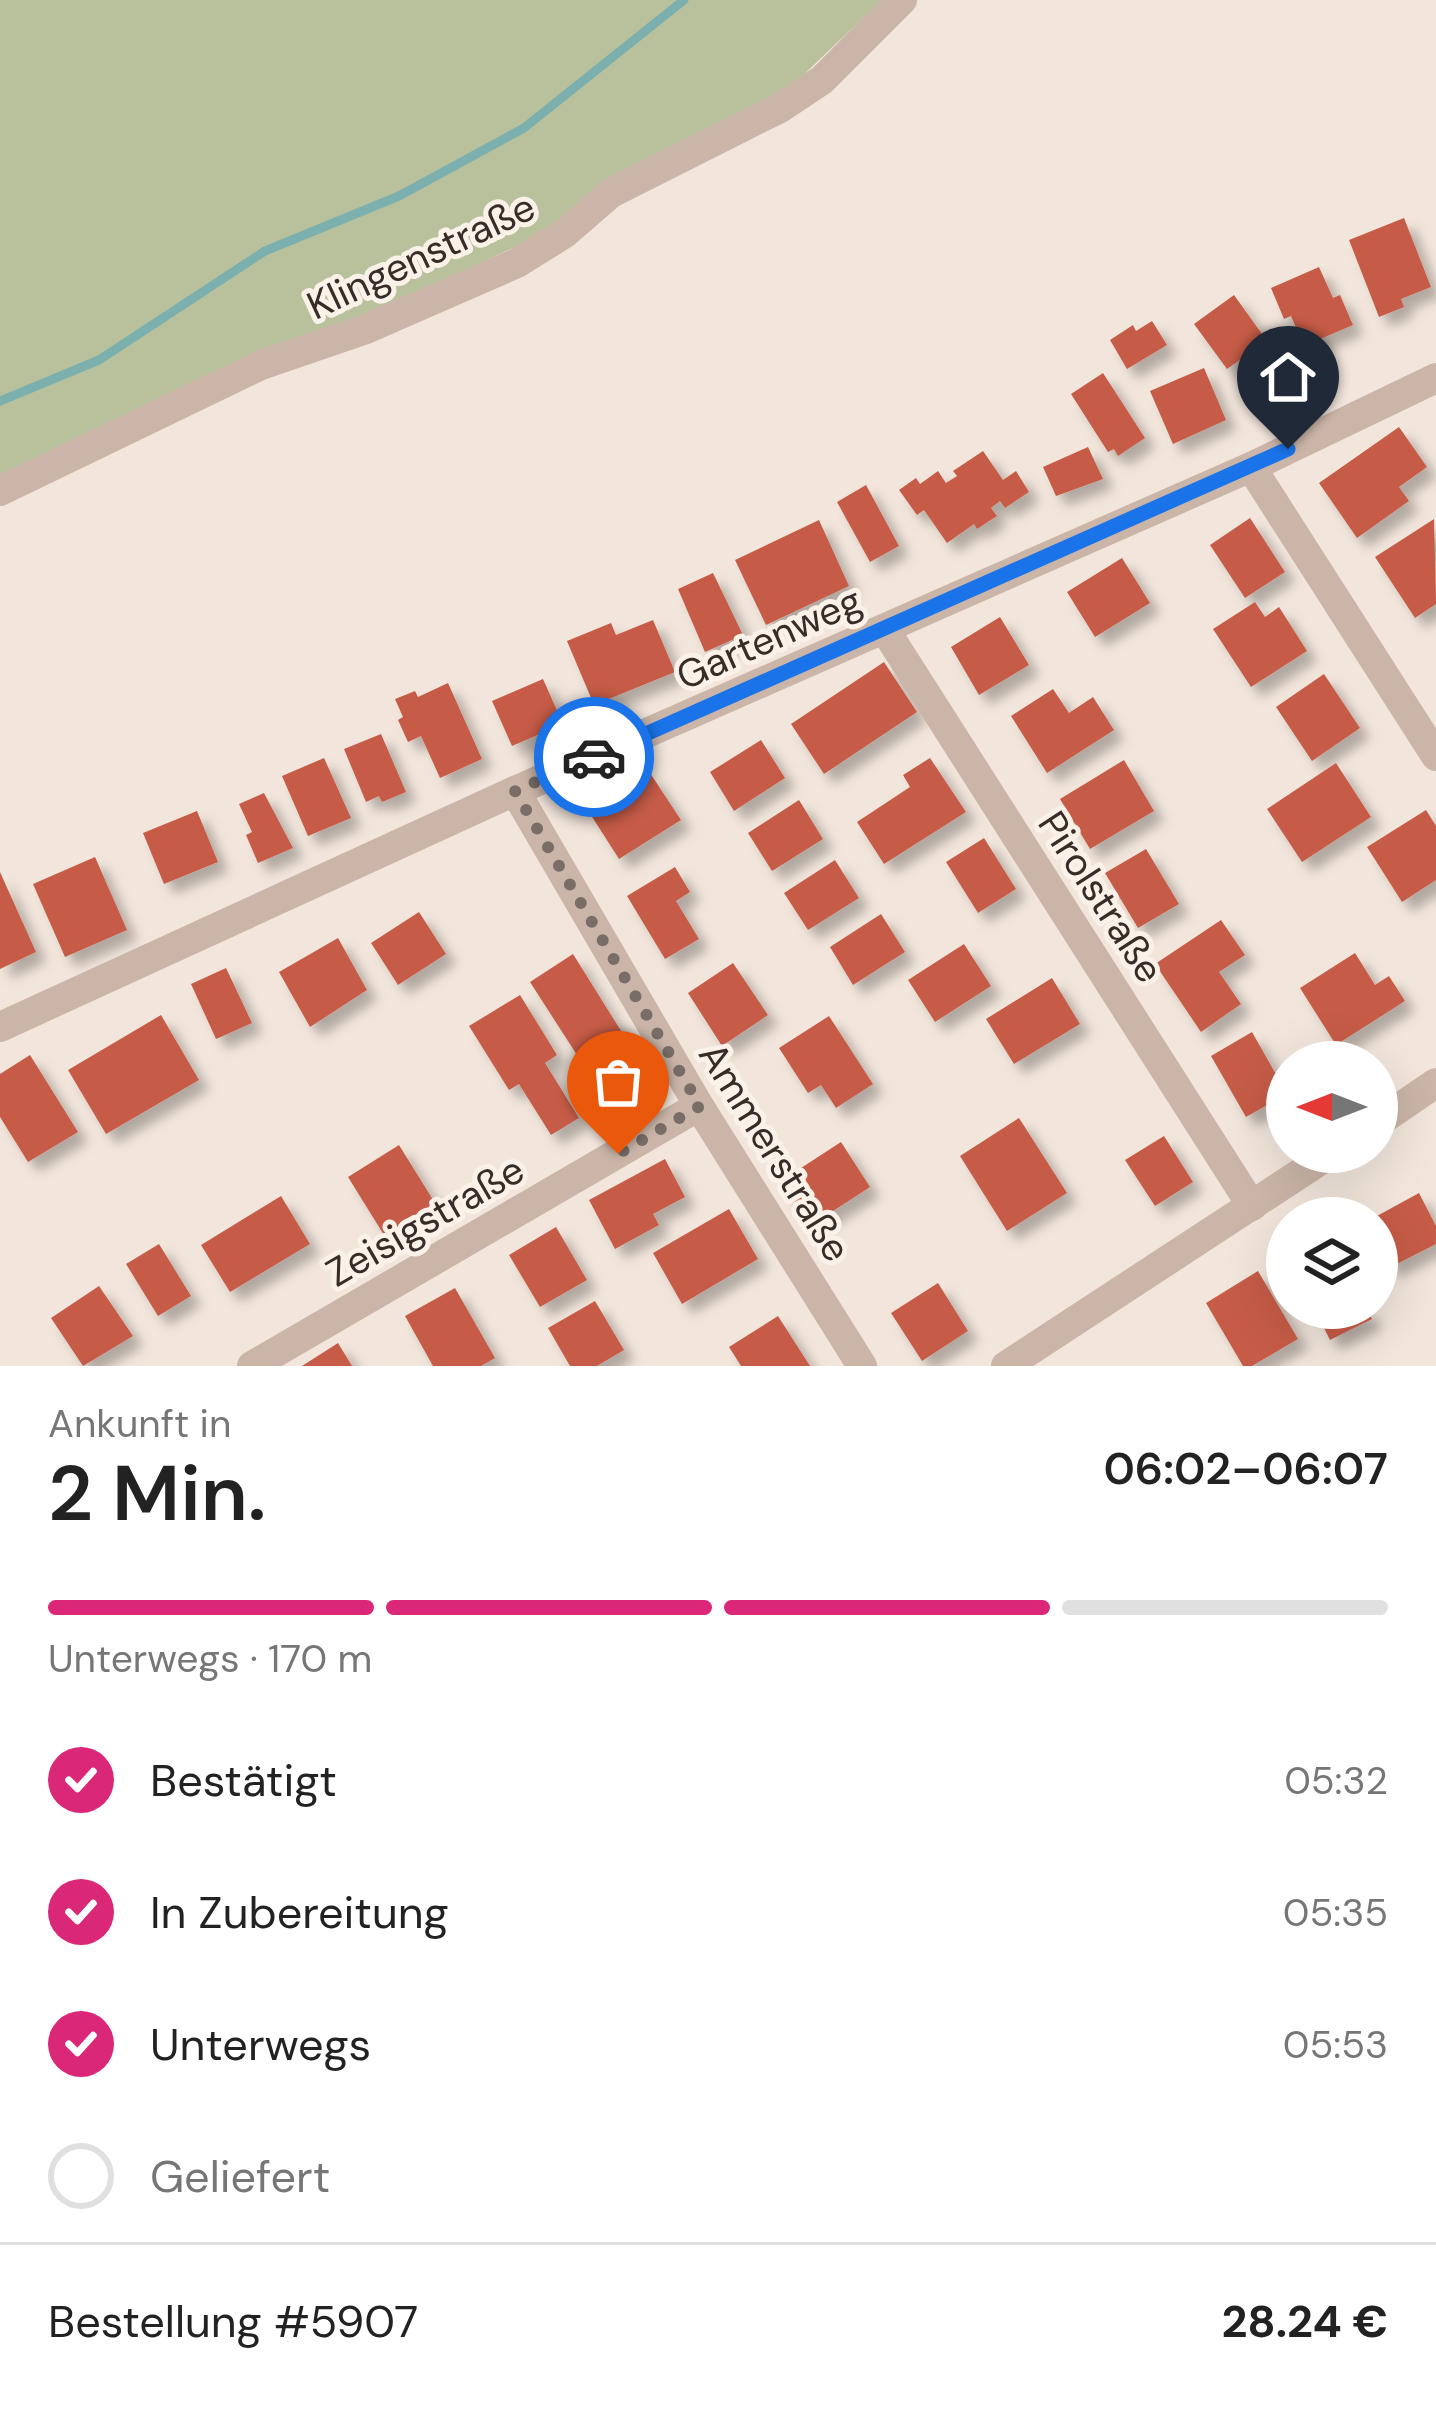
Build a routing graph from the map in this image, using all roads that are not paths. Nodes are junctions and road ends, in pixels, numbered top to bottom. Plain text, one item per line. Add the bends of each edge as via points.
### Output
1 (902, 0) edge
2 (1436, 378) edge
3 (1251, 467) junction
4 (0, 491) edge
5 (885, 630) junction
6 (1436, 756) edge
7 (515, 791) junction
8 (0, 1027) edge
9 (1436, 1083) edge
10 (700, 1106) junction
11 (1398, 1109) edge
12 (1302, 1173) edge
13 (1252, 1206) junction
14 (252, 1366) edge
15 (862, 1366) edge
16 (1006, 1366) edge

1 - 4 street, Klingenstraße via 822,80 610,193 517,263 261,365
2 - 3 street, Gartenweg
3 - 5 street, Gartenweg
3 - 6 street
5 - 7 street, Gartenweg
5 - 13 street, Pirolstraße
7 - 8 street, Gartenweg
7 - 10 street, Ammerstraße
9 - 11 street
10 - 14 street, Zeisigstraße
10 - 15 street, Ammerstraße
12 - 13 street
13 - 16 street

